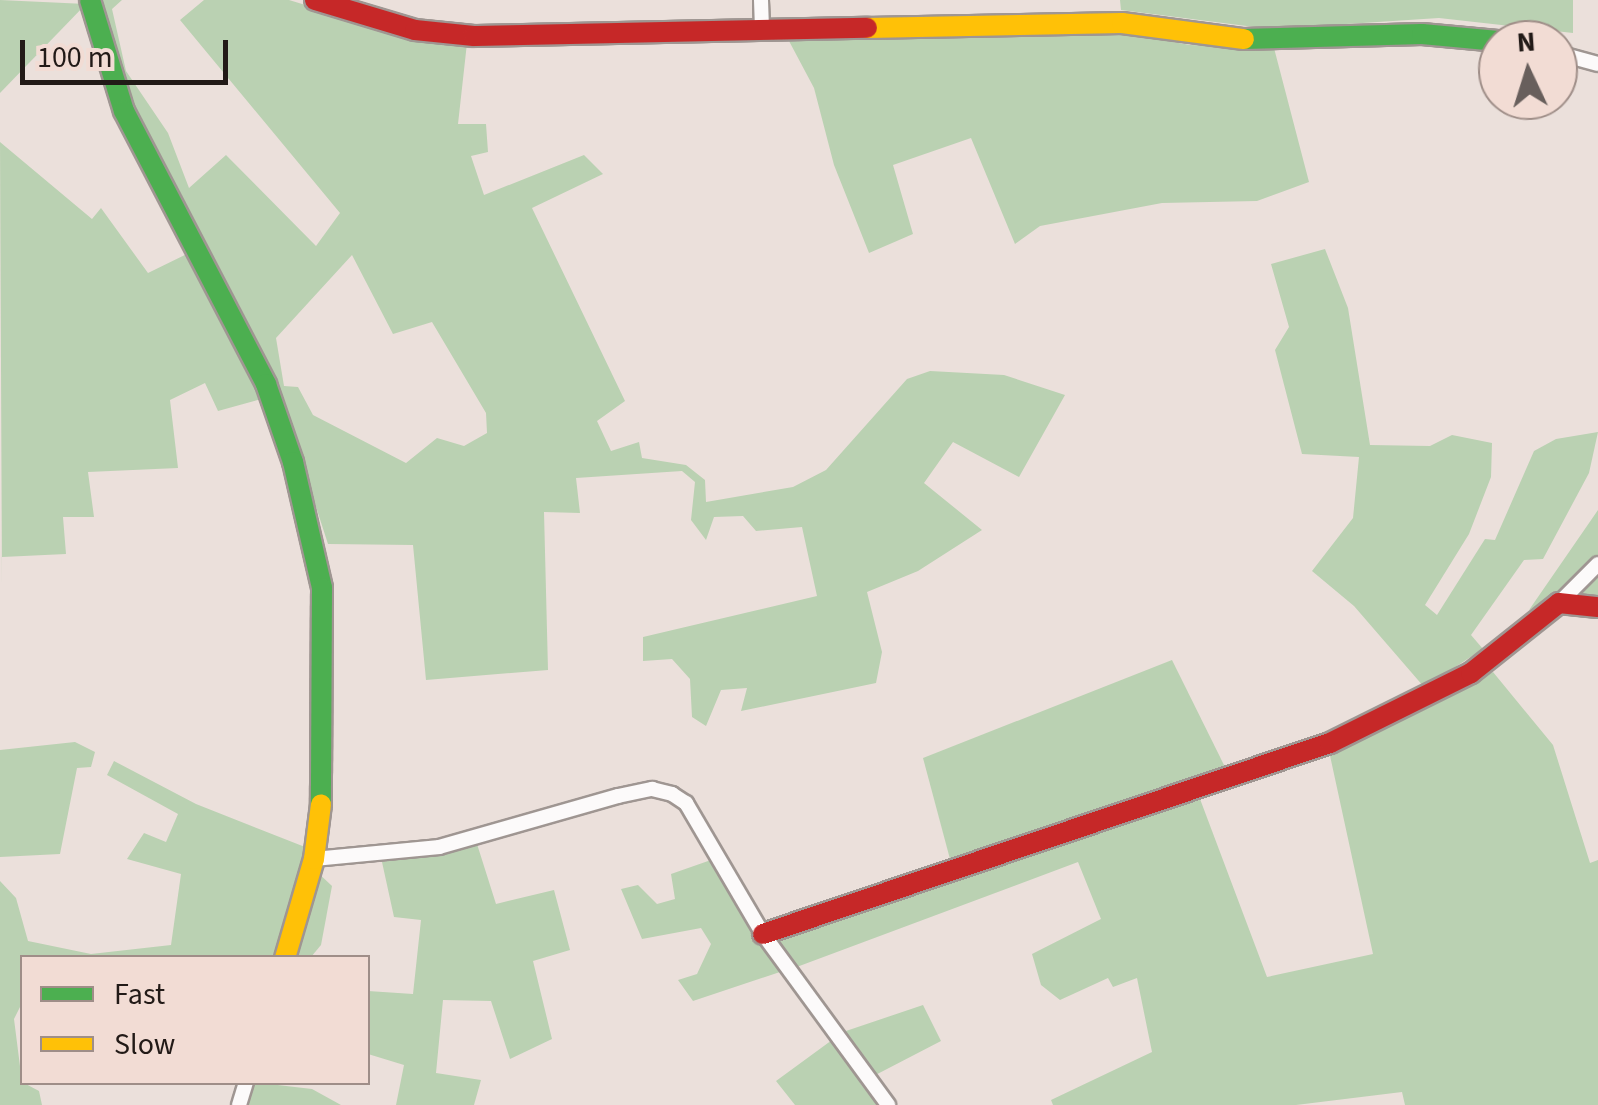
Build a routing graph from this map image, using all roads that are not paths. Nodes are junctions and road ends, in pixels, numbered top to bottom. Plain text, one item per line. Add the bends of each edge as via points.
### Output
1 (90, 0) edge
2 (315, 0) edge
3 (761, 0) edge
4 (762, 31) junction
5 (1478, 39) edge
6 (1598, 564) edge
7 (1560, 603) junction
8 (1598, 606) edge
9 (314, 859) junction
10 (763, 934) junction
11 (285, 955) edge
12 (888, 1105) edge

1 - 9 street via 124,111 252,352 293,462 325,616 326,751
2 - 4 street via 436,34
3 - 4 street
4 - 5 street via 1122,23 1260,41 1422,34
6 - 7 street
7 - 8 street
7 - 10 street via 1472,673 1330,743
9 - 10 street via 439,848 652,789 686,803
9 - 11 street
10 - 12 street

